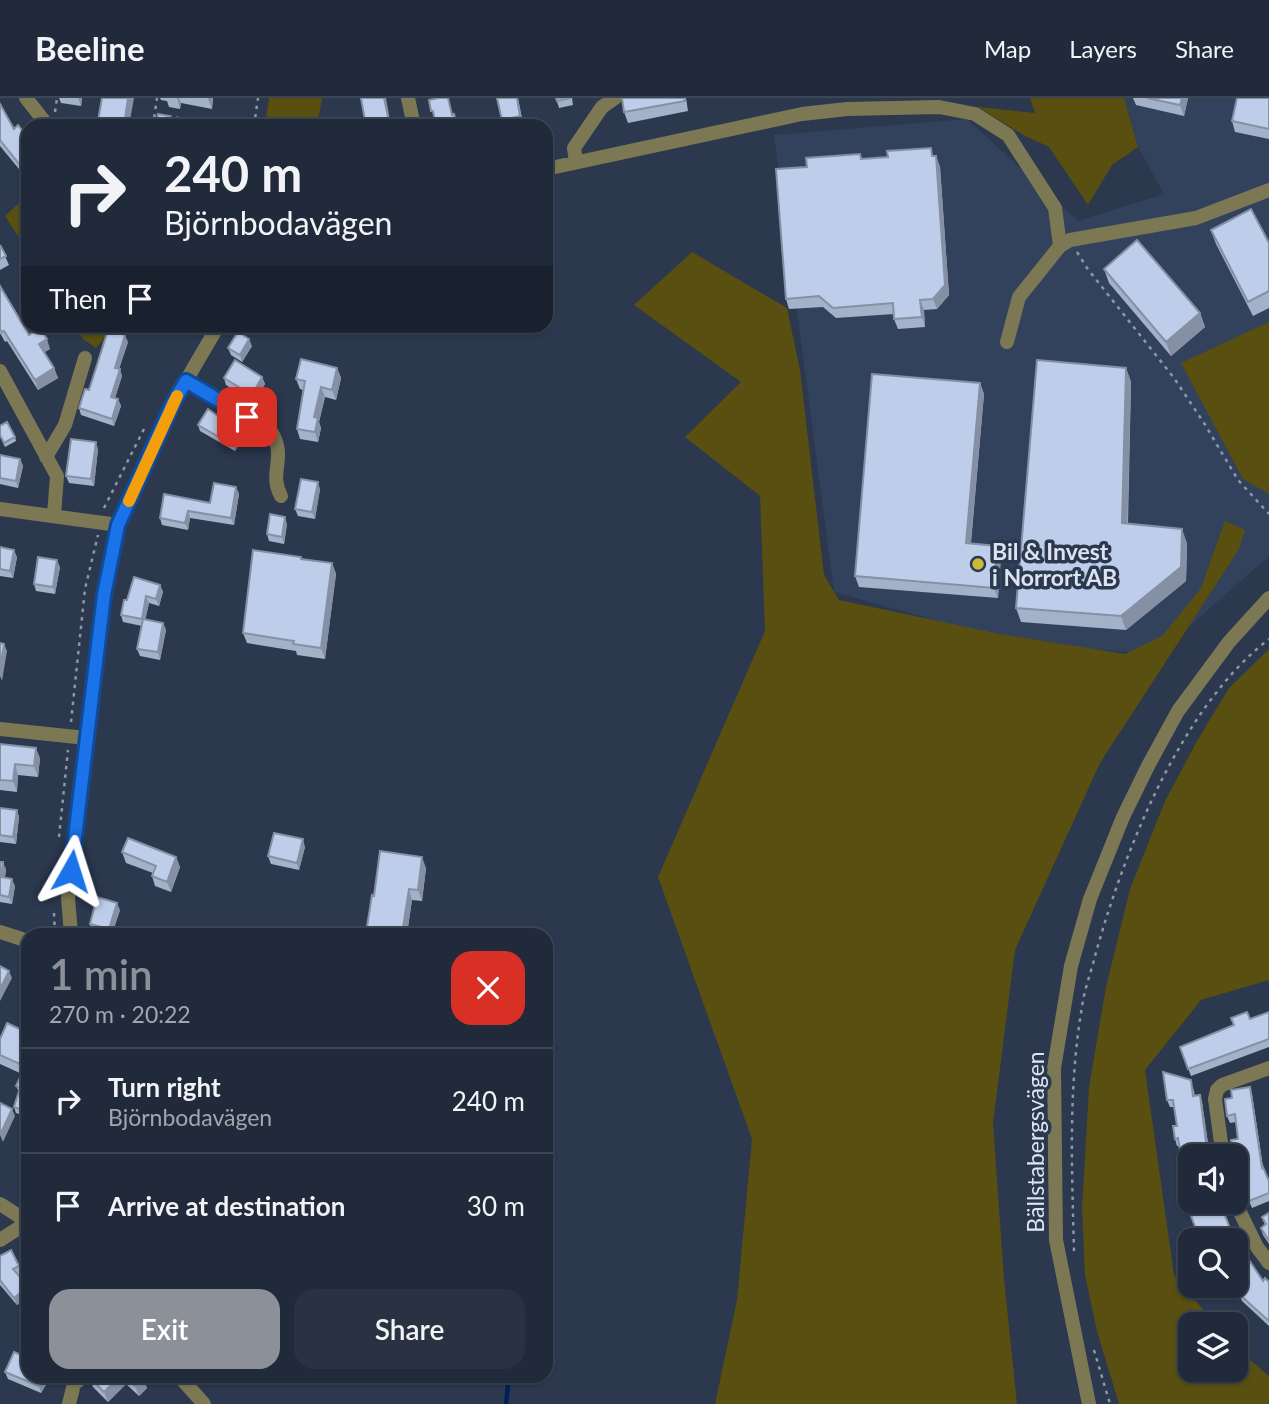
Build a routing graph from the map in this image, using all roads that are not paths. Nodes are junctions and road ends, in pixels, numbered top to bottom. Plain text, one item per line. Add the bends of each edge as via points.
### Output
1 (26, 98) edge
2 (408, 98) edge
3 (615, 98) edge
4 (846, 104) edge
5 (42, 119) edge
6 (412, 119) edge
7 (576, 162) junction
8 (553, 167) edge
9 (1269, 190) edge
10 (1065, 243) junction
11 (214, 333) edge
12 (1007, 342) dead end
13 (85, 358) dead end
14 (0, 371) edge
15 (186, 381) junction
16 (46, 457) junction
17 (281, 496) dead end
18 (0, 509) edge
19 (54, 515) junction
20 (118, 525) junction
21 (1269, 598) edge
22 (0, 730) edge
23 (86, 738) junction
24 (70, 928) edge
25 (0, 932) edge
26 (21, 939) edge
27 (1269, 1068) edge
28 (1221, 1144) edge
29 (0, 1204) edge
30 (1241, 1214) edge
31 (21, 1218) edge
32 (21, 1226) edge
33 (0, 1240) edge
34 (1269, 1263) edge
35 (75, 1383) edge
36 (185, 1383) edge
37 (69, 1404) edge
38 (204, 1404) edge
39 (1089, 1404) edge

1 - 5 street
2 - 6 street
3 - 7 street via 602,107 574,148
4 - 7 street
4 - 10 street via 939,107 975,114 1008,135 1055,208
7 - 8 street
9 - 10 street via 1196,218
10 - 12 street via 1019,297
11 - 15 street
13 - 16 street via 65,425
14 - 16 street
15 - 17 street via 272,433 279,455 274,481
15 - 20 street
16 - 19 street via 57,476
18 - 19 street
19 - 20 street
20 - 23 street
21 - 39 street, Bällstabergsvägen via 1185,701 1149,764 1090,899 1071,966 1054,1068 1056,1240
22 - 23 street
23 - 24 street via 68,898
25 - 26 street
27 - 28 street via 1217,1090
29 - 31 street
30 - 34 street
32 - 33 street
35 - 37 street
36 - 38 street

